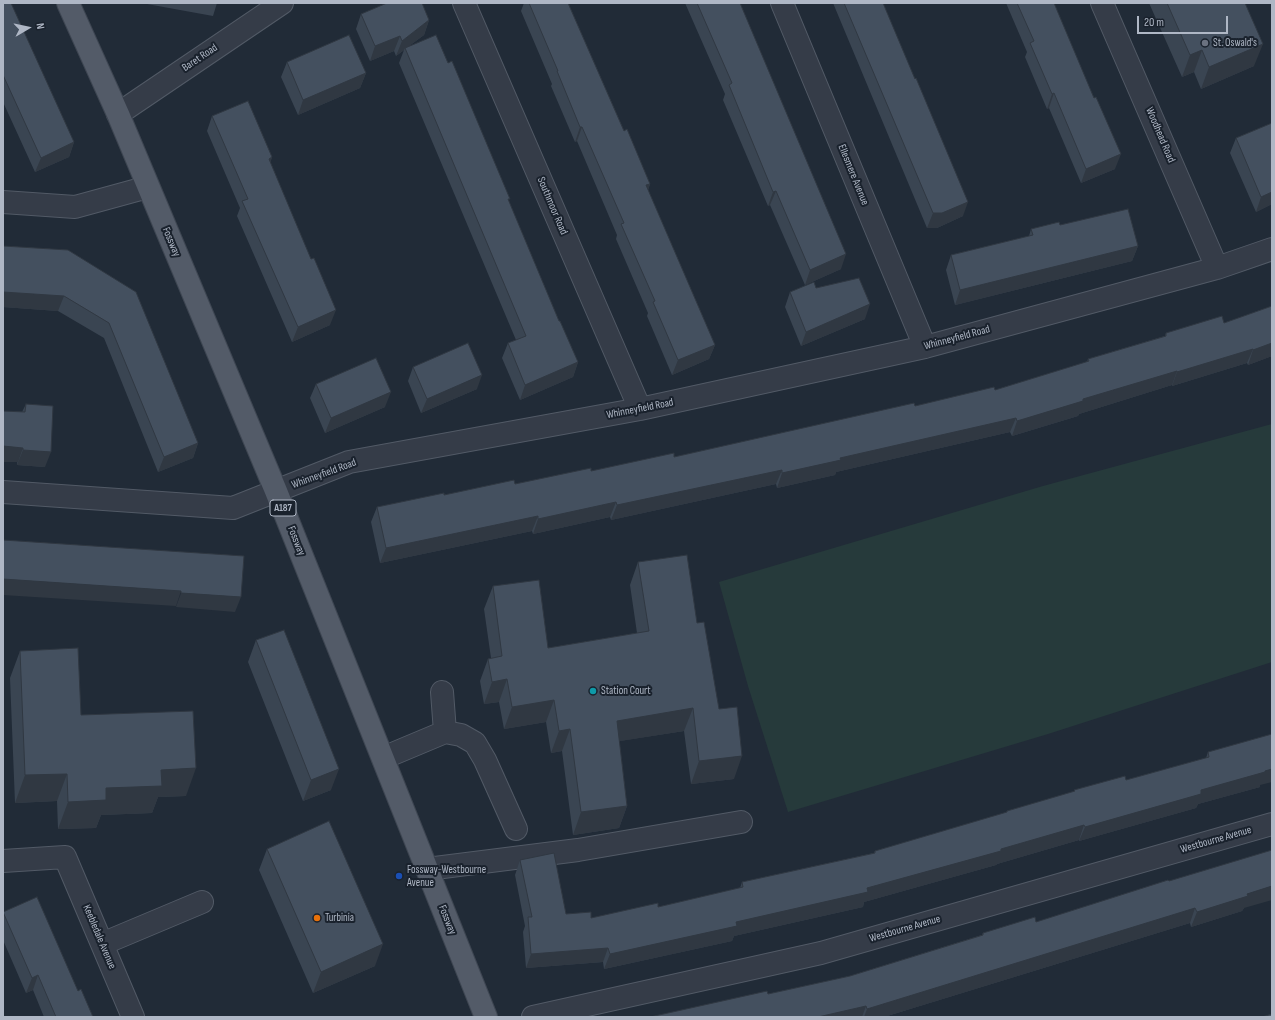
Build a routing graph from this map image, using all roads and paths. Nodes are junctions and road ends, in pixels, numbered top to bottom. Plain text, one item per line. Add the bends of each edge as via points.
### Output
1 (68, 3) edge
2 (282, 3) edge
3 (464, 3) edge
4 (782, 3) edge
5 (1102, 3) edge
6 (118, 114) junction
7 (148, 186) junction
8 (3, 202) edge
9 (1272, 249) edge
10 (1217, 268) junction
11 (925, 347) junction
12 (640, 409) junction
13 (276, 491) junction
14 (3, 492) edge
15 (442, 692) dead end
16 (445, 732) junction
17 (383, 758) junction
18 (741, 822) dead end
19 (1272, 824) edge
20 (516, 829) dead end
21 (3, 861) edge
22 (427, 869) junction
23 (202, 902) dead end
24 (102, 944) junction
25 (133, 1017) edge
26 (486, 1017) edge
27 (533, 1017) edge

1 - 6 main road, Fossway / A187
2 - 6 street, Baret Road
3 - 12 street, Southmoor Road
4 - 11 street, Ellesmere Avenue
5 - 10 street, Woodhead Road
6 - 7 main road, Fossway / A187
7 - 8 street via 75,207
7 - 13 main road, Fossway / A187
9 - 10 street, Whinneyfield Road
10 - 11 street, Whinneyfield Road
11 - 12 street, Whinneyfield Road
12 - 13 street, Whinneyfield Road via 349,462
13 - 14 street, Whinneyfield Road via 233,508
13 - 17 main road, Fossway / A187
15 - 16 street
16 - 17 street
16 - 20 street via 460,735 475,743
17 - 22 main road, Fossway / A187
18 - 22 street via 578,850
19 - 27 street, Westbourne Avenue via 820,953
21 - 24 street, Keebledale Avenue via 65,857
22 - 26 main road, Fossway / A187
23 - 24 street
24 - 25 street, Keebledale Avenue

